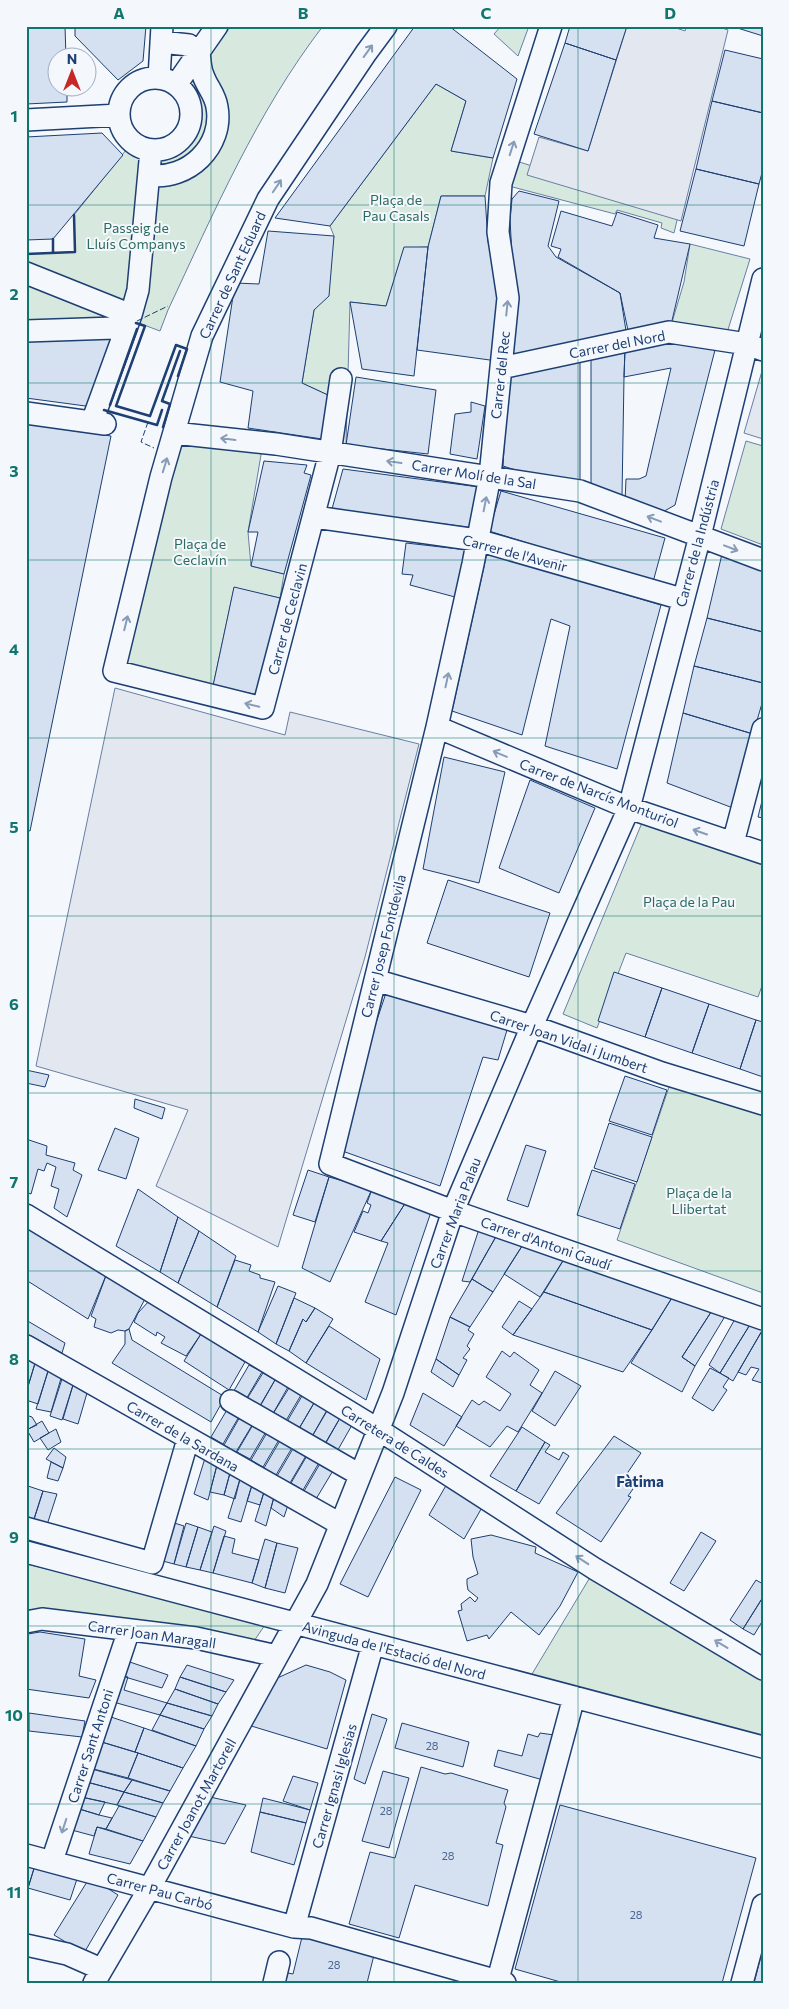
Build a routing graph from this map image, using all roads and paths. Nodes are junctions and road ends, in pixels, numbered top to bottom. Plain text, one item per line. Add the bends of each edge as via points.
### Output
1 (217, 26) edge
2 (386, 26) edge
3 (551, 26) edge
4 (162, 34) edge
5 (199, 52) junction
6 (167, 82) junction
7 (119, 115) junction
8 (26, 120) edge
9 (151, 150) junction
10 (149, 175) junction
11 (26, 273) edge
12 (763, 279) edge
13 (131, 315) junction
14 (26, 331) edge
15 (755, 347) edge
16 (501, 368) junction
17 (341, 379) dead end
18 (26, 413) edge
19 (174, 433) junction
20 (330, 453) junction
21 (490, 476) junction
22 (315, 518) junction
23 (700, 536) junction
24 (477, 540) junction
25 (763, 560) edge
26 (682, 599) junction
27 (114, 671) joint
28 (437, 727) junction
29 (763, 729) edge
30 (630, 808) junction
31 (733, 843) junction
32 (763, 853) edge
33 (375, 980) junction
34 (532, 1026) junction
35 (763, 1104) edge
36 (330, 1164) joint
37 (453, 1211) junction
38 (26, 1215) edge
39 (763, 1319) edge
40 (26, 1346) edge
41 (230, 1402) dead end
42 (379, 1430) junction
43 (188, 1439) junction
44 (360, 1475) junction
45 (340, 1524) junction
46 (26, 1528) edge
47 (26, 1552) edge
48 (26, 1622) edge
49 (295, 1624) junction
50 (128, 1630) junction
51 (373, 1644) junction
52 (277, 1656) junction
53 (763, 1670) edge
54 (574, 1697) junction
55 (763, 1747) edge
56 (26, 1855) edge
57 (52, 1861) junction
58 (149, 1889) junction
59 (763, 1905) edge
60 (294, 1927) junction
61 (26, 1945) edge
62 (280, 1962) dead end
63 (98, 1976) edge
64 (499, 1982) edge
65 (274, 1983) edge
66 (742, 1983) edge

1 - 5 street
19 -> 2 street, Carrer de Sant Eduard via 202,336 268,200
16 -> 3 street, Carrer del Rec via 508,298 498,232 501,183
4 - 5 street
4 - 6 street
5 - 6 street
5 - 10 street via 202,75 218,108 216,131 207,151 192,166 169,176
6 - 7 street via 146,79 135,84 120,103
6 - 9 street via 184,94 190,104 189,127 174,145
7 - 8 street
7 - 9 street via 125,135 137,145
9 - 10 street
10 - 13 street via 138,290
11 - 13 street
12 - 15 street, Carrer de la Indústria
13 - 14 street via 114,328
13 - 18 street via 99,423
15 - 16 street, Carrer del Nord via 669,332
15 - 23 street, Carrer de la Indústria
16 - 21 street, Carrer del Rec
17 - 20 street, Carrer de Ceclavin
20 -> 19 street, Carrer Molí de la Sal
27 -> 19 street, Carrer de Sant Eduard
21 -> 20 street, Carrer Molí de la Sal
20 - 22 street, Carrer de Ceclavin
23 -> 21 street, Carrer Molí de la Sal via 580,490
24 -> 21 street, Carrer del Rec
22 - 24 street, Carrer de l'Avenir
22 -> 27 street, Carrer de Ceclavin via 264,708
23 -> 25 street, Carrer Molí de la Sal
23 - 26 street, Carrer de la Indústria
24 - 26 street, Carrer de l'Avenir
28 -> 24 street, Carrer del Rec
26 - 30 street, Carrer de la Indústria
30 -> 28 street, Carrer de Narcís Monturiol
28 - 33 street, Carrer Josep Fontdevila
29 - 31 street
31 -> 30 street, Carrer de Narcís Monturiol
30 - 34 street, Carrer Maria Palau
31 - 32 street, Carrer de Narcís Monturiol
33 - 34 street, Carrer Joan Vidal i Jumbert
33 - 36 street, Carrer Josep Fontdevila
34 - 35 street, Carrer Joan Vidal i Jumbert via 662,1073
34 - 37 street, Carrer Maria Palau
36 - 37 street, Carrer d'Antoni Gaudí
37 - 39 street, Carrer d'Antoni Gaudí
37 - 42 street, Carrer Maria Palau
38 - 42 street, Carretera de Caldes
40 - 43 street, Carrer de la Sardana
41 - 44 street
42 - 44 street, Carrer Maria Palau
53 -> 42 street, Carretera de Caldes via 595,1569
43 - 45 street, Carrer de la Sardana
43 - 46 street via 152,1563
44 - 45 street, Carrer Maria Palau
45 - 49 street, Carrer Maria Palau via 317,1584
47 - 49 street, Avinguda de l'Estació del Nord
48 - 50 street, Carrer Joan Maragall via 42,1619
49 - 51 street, Avinguda de l'Estació del Nord
49 - 52 street, Carrer Joanot Martorell
50 - 52 street, Carrer Joan Maragall via 196,1638
50 -> 57 street, Carrer Sant Antoni
51 - 54 street, Avinguda de l'Estació del Nord
51 - 60 street, Carrer Ignasi Iglesias
52 - 58 street, Carrer Joanot Martorell
54 - 55 street, Avinguda de l'Estació del Nord
54 - 64 street
56 - 57 street, Carrer Pau Carbó
57 - 58 street, Carrer Pau Carbó
58 - 60 street, Carrer Pau Carbó
58 - 63 street, Carrer Joanot Martorell
59 - 66 street
60 - 64 street, Carrer Pau Carbó via 311,1928
61 - 63 street via 67,1954
62 - 65 street

